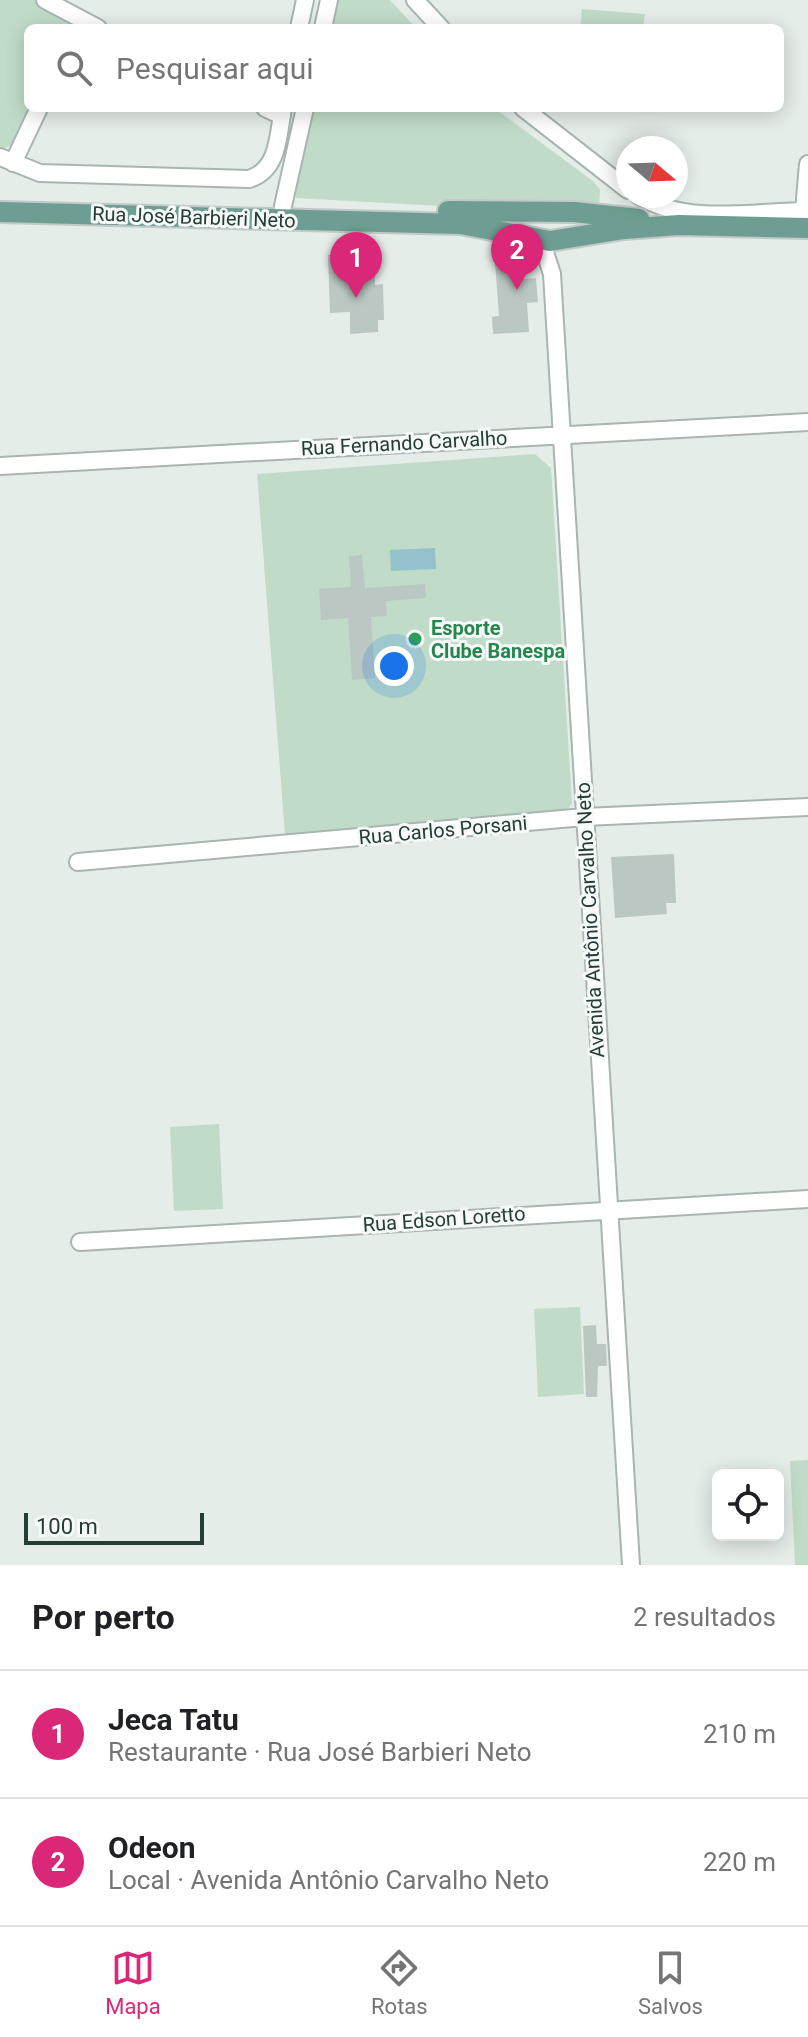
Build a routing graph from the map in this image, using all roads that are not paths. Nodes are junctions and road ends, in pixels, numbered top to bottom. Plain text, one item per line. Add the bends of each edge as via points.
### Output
1 (45, 0) edge
2 (305, 0) edge
3 (329, 0) edge
4 (415, 0) edge
5 (79, 24) edge
6 (300, 24) edge
7 (324, 24) edge
8 (437, 24) edge
9 (36, 112) edge
10 (283, 112) edge
11 (304, 112) edge
12 (528, 112) edge
13 (6, 160) edge
14 (808, 164) edge
15 (616, 181) edge
16 (0, 199) edge
17 (283, 206) junction
18 (671, 208) edge
19 (0, 212) edge
20 (530, 212) junction
21 (574, 212) junction
22 (806, 219) edge
23 (679, 225) junction
24 (536, 240) junction
25 (569, 240) junction
26 (552, 274) junction
27 (808, 422) edge
28 (563, 434) junction
29 (0, 466) edge
30 (808, 807) edge
31 (584, 817) junction
32 (78, 862) dead end
33 (808, 1199) edge
34 (607, 1209) junction
35 (80, 1242) dead end
36 (631, 1565) edge

1 - 5 street
2 - 6 street
3 - 7 street
4 - 8 street
9 - 13 street
10 - 13 street via 272,163 249,179 40,173
11 - 17 street
12 - 15 street
14 - 22 street
16 - 17 main road, Rua José Barbieri Neto
17 - 20 main road, Rua José Barbieri Neto
18 - 22 street
19 - 24 main road, Rua José Barbieri Neto via 460,224
20 - 21 main road, Rua José Barbieri Neto
20 - 24 main road
21 - 23 main road
21 - 25 main road
22 - 23 main road
23 - 25 main road
24 - 25 main road, Rua José Barbieri Neto
24 - 26 street
25 - 26 street
26 - 28 street, Avenida Antônio Carvalho Neto
27 - 28 street, Rua Fernando Carvalho
28 - 29 street, Rua Fernando Carvalho
28 - 31 street, Avenida Antônio Carvalho Neto
30 - 31 street, Rua Carlos Porsani
31 - 32 street, Rua Carlos Porsani
31 - 34 street, Avenida Antônio Carvalho Neto
33 - 34 street, Rua Edson Loretto
34 - 35 street, Rua Edson Loretto
34 - 36 street, Avenida Antônio Carvalho Neto

